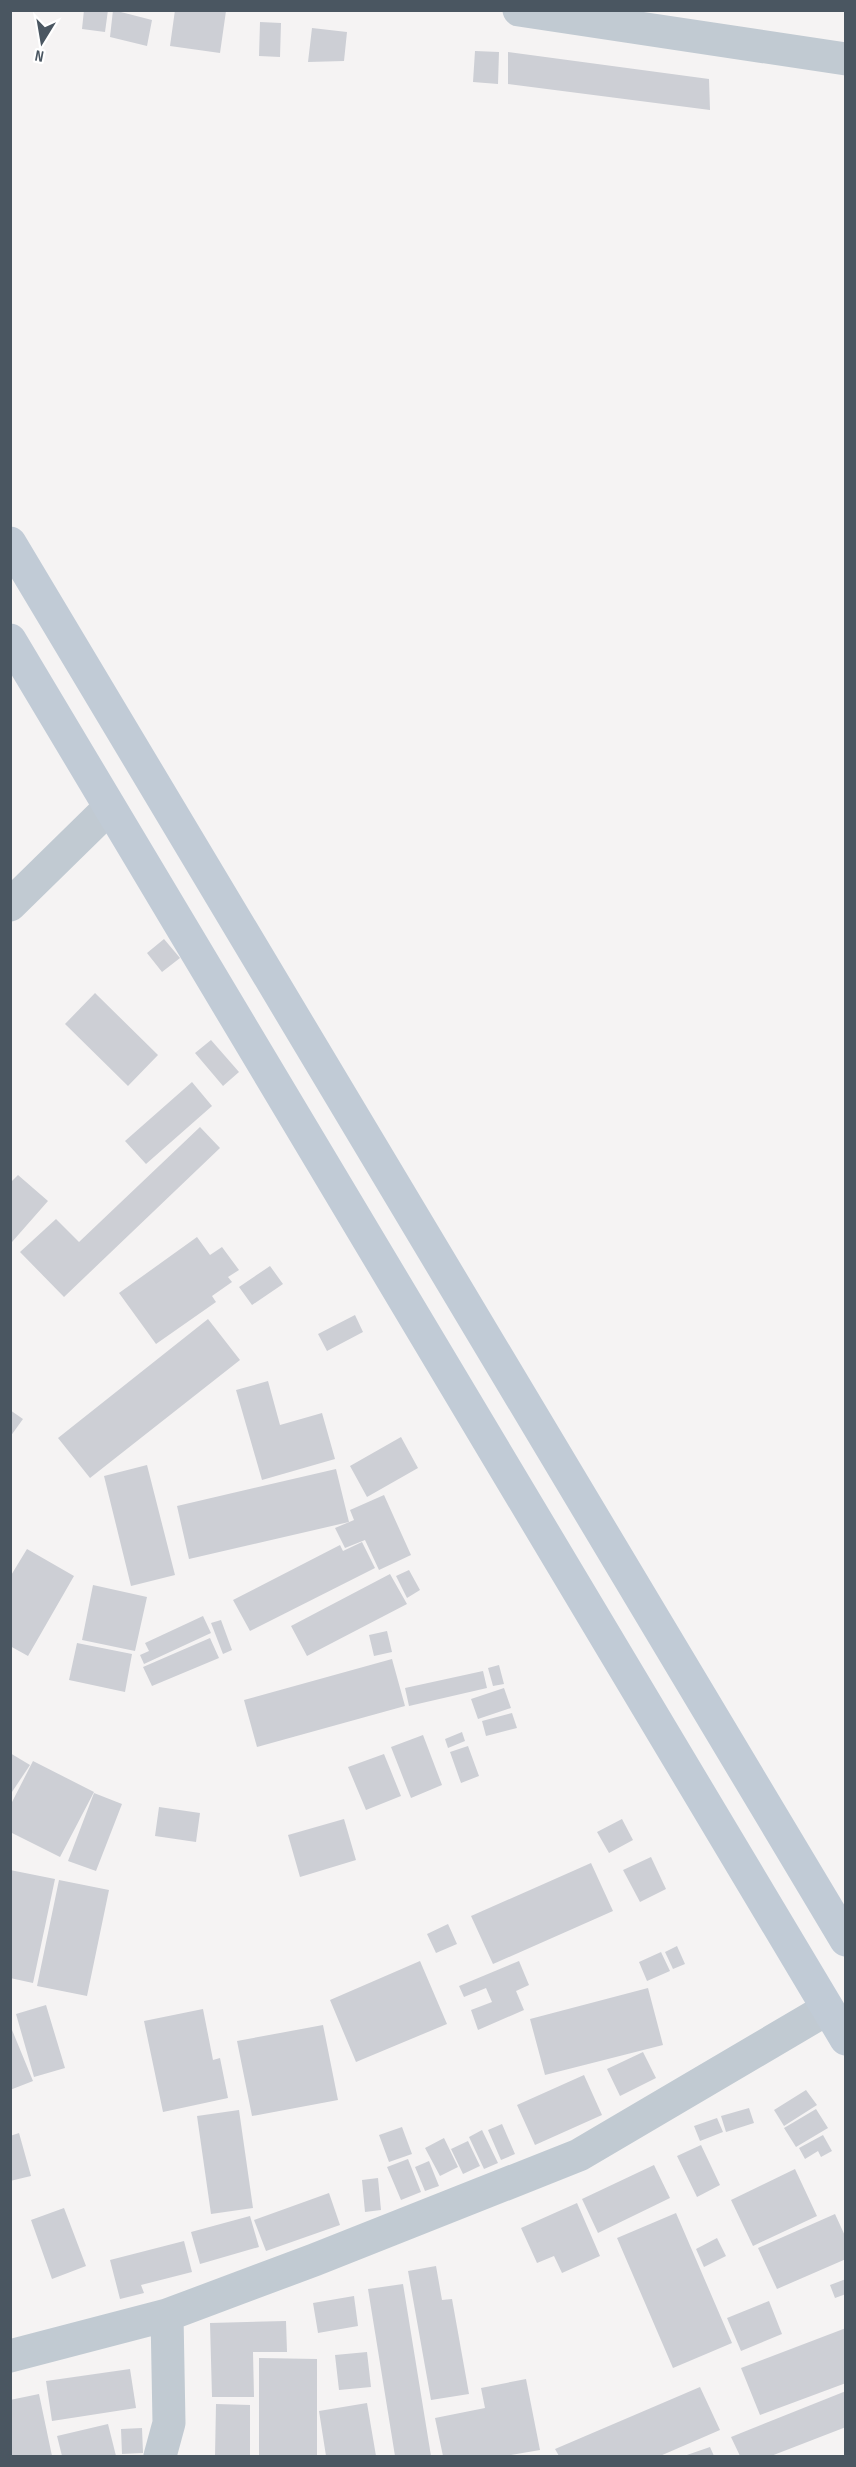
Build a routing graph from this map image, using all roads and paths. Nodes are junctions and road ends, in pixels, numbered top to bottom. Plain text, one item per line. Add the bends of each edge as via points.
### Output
1 (519, 10) edge
2 (846, 59) edge
3 (10, 543) edge
4 (10, 640) edge
5 (110, 808) junction
6 (10, 905) edge
7 (846, 1940) edge
8 (827, 2009) junction
9 (846, 2039) edge
10 (167, 2315) junction
11 (10, 2356) edge
12 (160, 2457) edge

1 - 2 street
3 - 7 street
4 - 5 street
5 - 6 street
5 - 8 street
8 - 9 street
8 - 10 street via 579,2155
10 - 11 street
10 - 12 street via 169,2423

